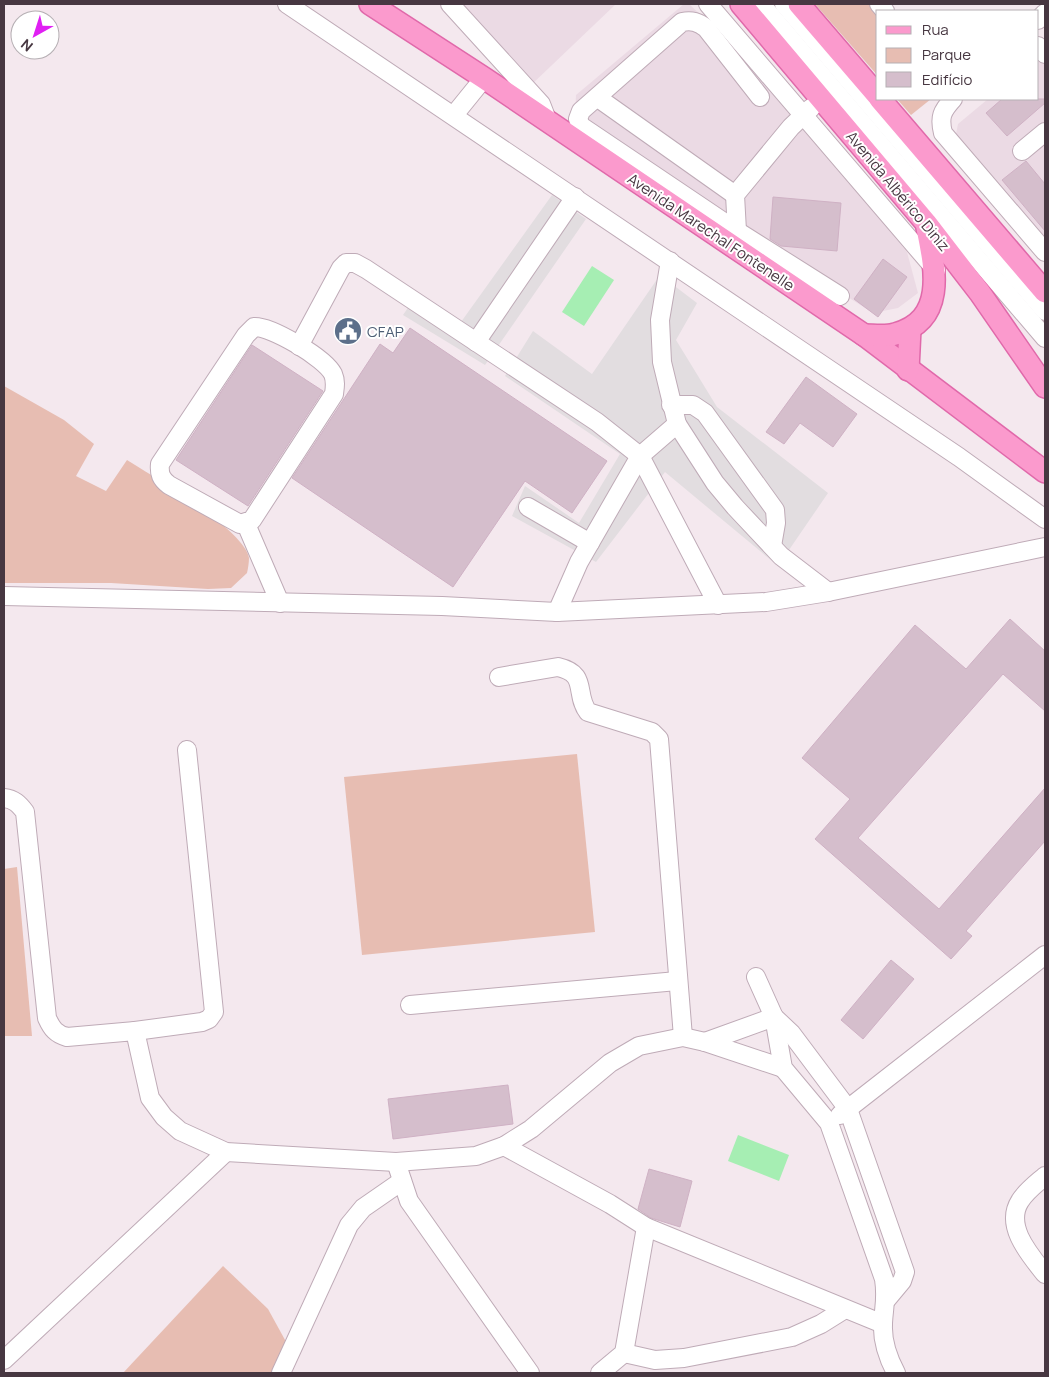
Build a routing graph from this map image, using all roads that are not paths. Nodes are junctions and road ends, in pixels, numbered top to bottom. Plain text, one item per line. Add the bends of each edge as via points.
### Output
1 (287, 4) edge
2 (370, 4) edge
3 (450, 4) edge
4 (708, 4) edge
5 (741, 4) edge
6 (761, 4) edge
7 (784, 4) edge
8 (799, 4) edge
9 (484, 78) junction
10 (876, 94) edge
11 (760, 97) dead end
12 (598, 98) junction
13 (821, 98) junction
14 (882, 100) edge
15 (947, 105) edge
16 (454, 115) junction
17 (802, 116) junction
18 (548, 122) junction
19 (1043, 138) edge
20 (1022, 151) dead end
21 (735, 195) junction
22 (575, 197) junction
23 (926, 223) junction
24 (737, 231) junction
25 (1045, 252) edge
26 (670, 261) junction
27 (936, 270) junction
28 (1045, 292) edge
29 (840, 296) dead end
30 (1045, 311) edge
31 (910, 329) junction
32 (864, 335) junction
33 (1045, 338) edge
34 (476, 342) junction
35 (299, 346) junction
36 (908, 370) junction
37 (1045, 387) edge
38 (671, 405) junction
39 (677, 424) junction
40 (640, 456) junction
41 (1045, 472) edge
42 (528, 507) dead end
43 (1045, 519) edge
44 (246, 524) junction
45 (590, 543) junction
46 (772, 546) junction
47 (1045, 548) edge
48 (828, 592) junction
49 (4, 596) edge
50 (280, 602) junction
51 (718, 604) junction
52 (557, 612) junction
53 (499, 677) dead end
54 (187, 750) dead end
55 (4, 798) edge
56 (1045, 955) edge
57 (756, 977) dead end
58 (677, 981) junction
59 (410, 1004) dead end
60 (774, 1017) junction
61 (135, 1031) junction
62 (683, 1037) junction
63 (705, 1042) junction
64 (783, 1068) junction
65 (848, 1109) junction
66 (829, 1123) junction
67 (504, 1146) junction
68 (226, 1152) junction
69 (396, 1162) junction
70 (1045, 1176) edge
71 (402, 1180) junction
72 (646, 1227) junction
73 (1045, 1273) edge
74 (887, 1299) junction
75 (844, 1309) junction
76 (883, 1324) junction
77 (624, 1352) junction
78 (4, 1360) edge
79 (281, 1373) edge
80 (530, 1373) edge
81 (600, 1373) edge
82 (896, 1373) edge

1 - 16 street
2 - 9 main road, Avenida Marechal Fontenelle
3 - 18 street via 541,104
4 - 17 street
5 - 13 main road, Avenida Albérico Diniz
6 - 33 street
7 - 30 street
8 - 10 main road
9 - 16 street
9 - 18 main road, Avenida Marechal Fontenelle
11 - 12 street via 706,28 690,20 682,22
12 - 21 street
12 - 24 street via 582,112 578,119 581,126
13 - 17 street
13 - 23 main road, Avenida Albérico Diniz
14 - 28 main road
15 - 25 street via 941,121 943,133
16 - 22 street
17 - 21 street
17 - 27 street
18 - 32 main road, Avenida Marechal Fontenelle
19 - 20 street
21 - 24 street
22 - 26 street
22 - 34 street
23 - 27 main road
23 - 37 main road, Avenida Albérico Diniz via 980,293
24 - 29 street
26 - 38 street via 660,320 662,362
26 - 43 street
27 - 31 main road via 936,284 930,303 922,318
31 - 32 main road via 893,335
31 - 36 main road
32 - 36 main road, Avenida Marechal Fontenelle
34 - 35 street via 366,269 355,263 346,263
34 - 40 street via 597,422
35 - 44 street via 332,374 334,394 252,520
35 - 44 street via 262,327 254,328 246,335 160,464 159,472 169,485 234,522
36 - 41 main road, Avenida Marechal Fontenelle
38 - 39 street
38 - 46 street via 693,405 705,413 775,510
39 - 40 street
39 - 46 street via 719,488
40 - 45 street
40 - 51 street
42 - 45 street
44 - 50 street
45 - 52 street
46 - 48 street
47 - 48 street
48 - 51 street via 766,602
49 - 50 street
50 - 52 street
51 - 52 street
53 - 58 street via 568,669 580,684 588,712 652,732 659,739
54 - 61 street via 214,1012 202,1022
55 - 61 street via 20,804 25,812 47,1018 51,1028 67,1037
56 - 65 street
57 - 60 street
58 - 59 street
58 - 62 street
60 - 63 street
60 - 64 street
60 - 65 street via 791,1033
61 - 68 street via 150,1098 180,1131
62 - 63 street
62 - 67 street via 639,1046 610,1063 531,1129
63 - 64 street
64 - 66 street
65 - 66 street
65 - 74 street via 905,1272
66 - 74 street via 884,1279
67 - 69 street via 476,1156
67 - 72 street
68 - 69 street
68 - 78 street
69 - 71 street
70 - 73 street via 1020,1200 1015,1211 1020,1239
71 - 79 street via 352,1219
71 - 80 street via 409,1201
72 - 75 street
72 - 77 street
74 - 76 street
75 - 76 street
75 - 77 street via 792,1337 684,1358 655,1360
76 - 82 street via 884,1343
77 - 81 street

